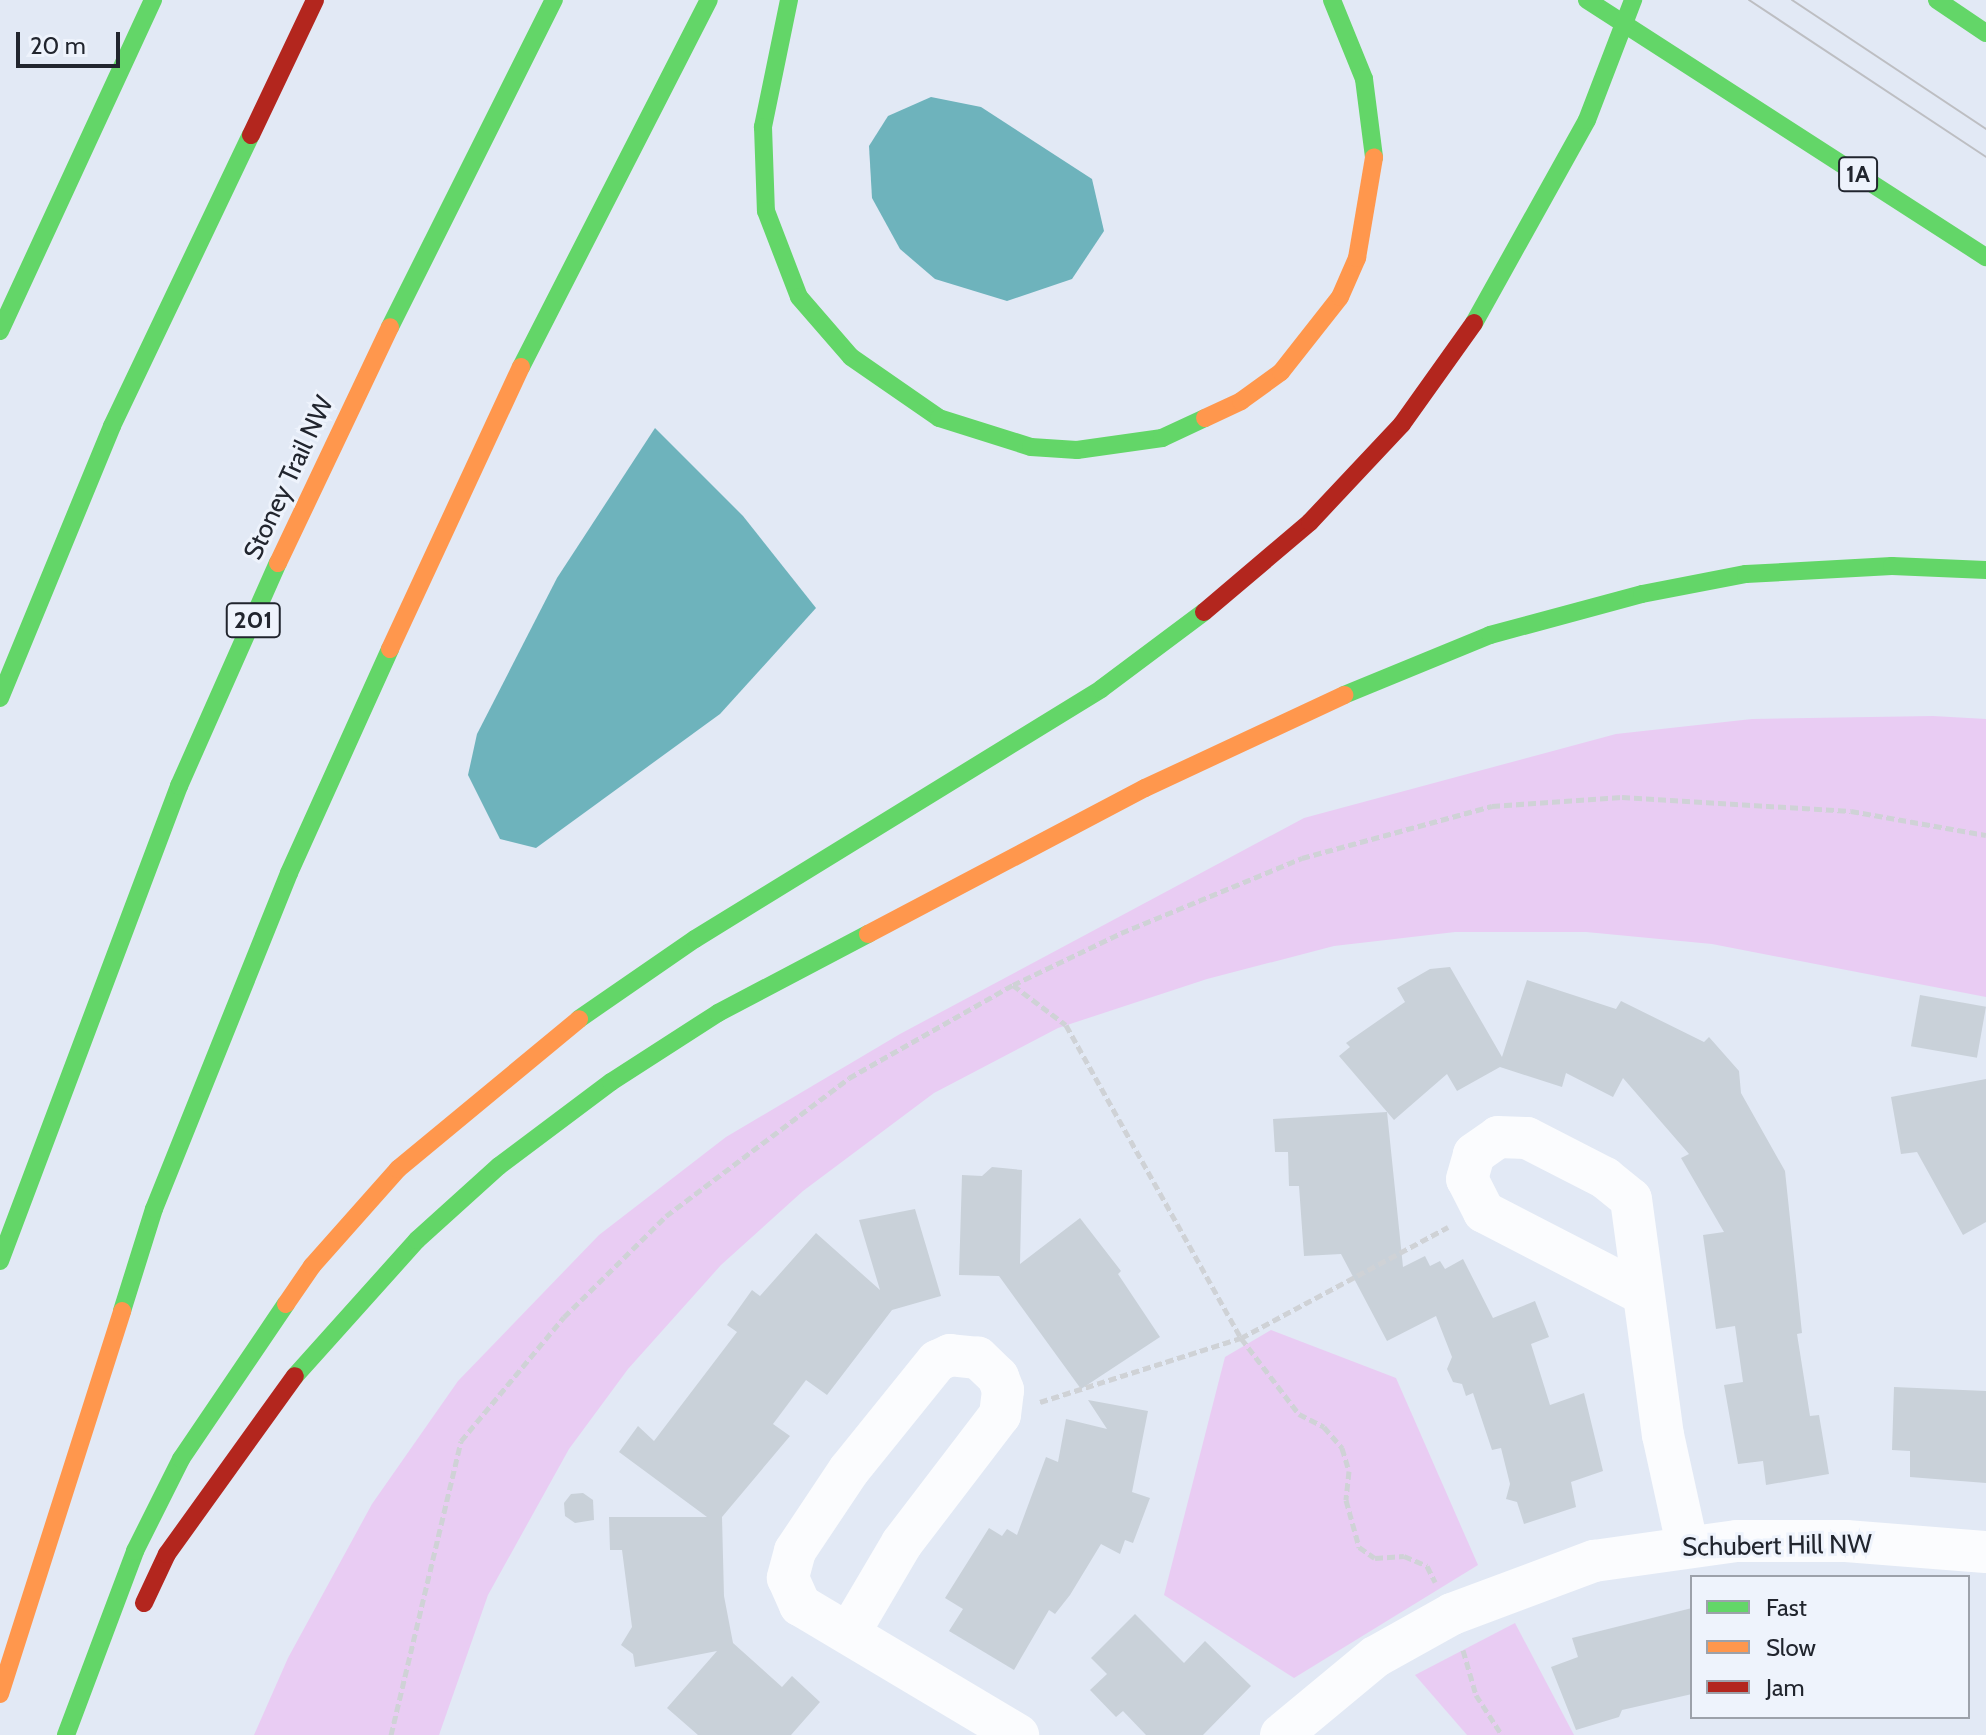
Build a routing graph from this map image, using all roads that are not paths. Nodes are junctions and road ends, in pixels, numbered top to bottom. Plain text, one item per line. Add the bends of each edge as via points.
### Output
1 (153, 0) edge
2 (315, 0) edge
3 (554, 0) edge
4 (709, 0) edge
5 (789, 0) edge
6 (1332, 0) edge
7 (1587, 0) edge
8 (1633, 0) edge
9 (1937, 0) edge
10 (1986, 33) edge
11 (1986, 257) edge
12 (0, 331) edge
13 (1986, 570) edge
14 (0, 698) edge
15 (0, 1261) edge
16 (1643, 1294) junction
17 (1687, 1544) junction
18 (1986, 1552) edge
19 (135, 1623) dead end
20 (849, 1633) junction
21 (108, 1679) dead end
22 (0, 1694) edge
23 (66, 1735) edge
24 (82, 1735) edge
25 (1018, 1735) edge
26 (1281, 1735) edge

1 - 12 highway
2 - 14 highway via 112,426
3 - 15 highway, Stoney Trail NW / 201 via 321,465 185,772
4 - 22 highway via 491,425 289,873 154,1209
5 - 6 highway via 763,127 765,197 799,297 851,357 939,418 1031,447 1077,450 1162,438 1241,401 1281,372 1340,297 1357,258 1375,169 1364,79
7 - 11 highway, 1A
8 - 23 highway via 1587,120 1512,263 1402,424 1310,522 1198,617 1101,689 695,939 585,1014 398,1169 312,1266 181,1459 135,1551
9 - 10 highway
13 - 19 highway via 1892,566 1746,574 1642,594 1490,635 1356,689 1145,788 718,1013 611,1082 512,1157 417,1240 325,1338 249,1435 167,1554
16 - 16 street via 1631,1199 1621,1187 1527,1138 1498,1137 1474,1154 1469,1191 1484,1212
16 - 17 street via 1663,1435
17 - 18 street, Schubert Hill NW via 1846,1541
17 - 26 street, Schubert Hill NW via 1594,1561 1452,1614 1375,1657
20 - 20 street via 902,1543 1004,1404 990,1366 964,1354 937,1361 849,1470 795,1551 788,1578 800,1605
20 - 25 street
21 - 24 highway

